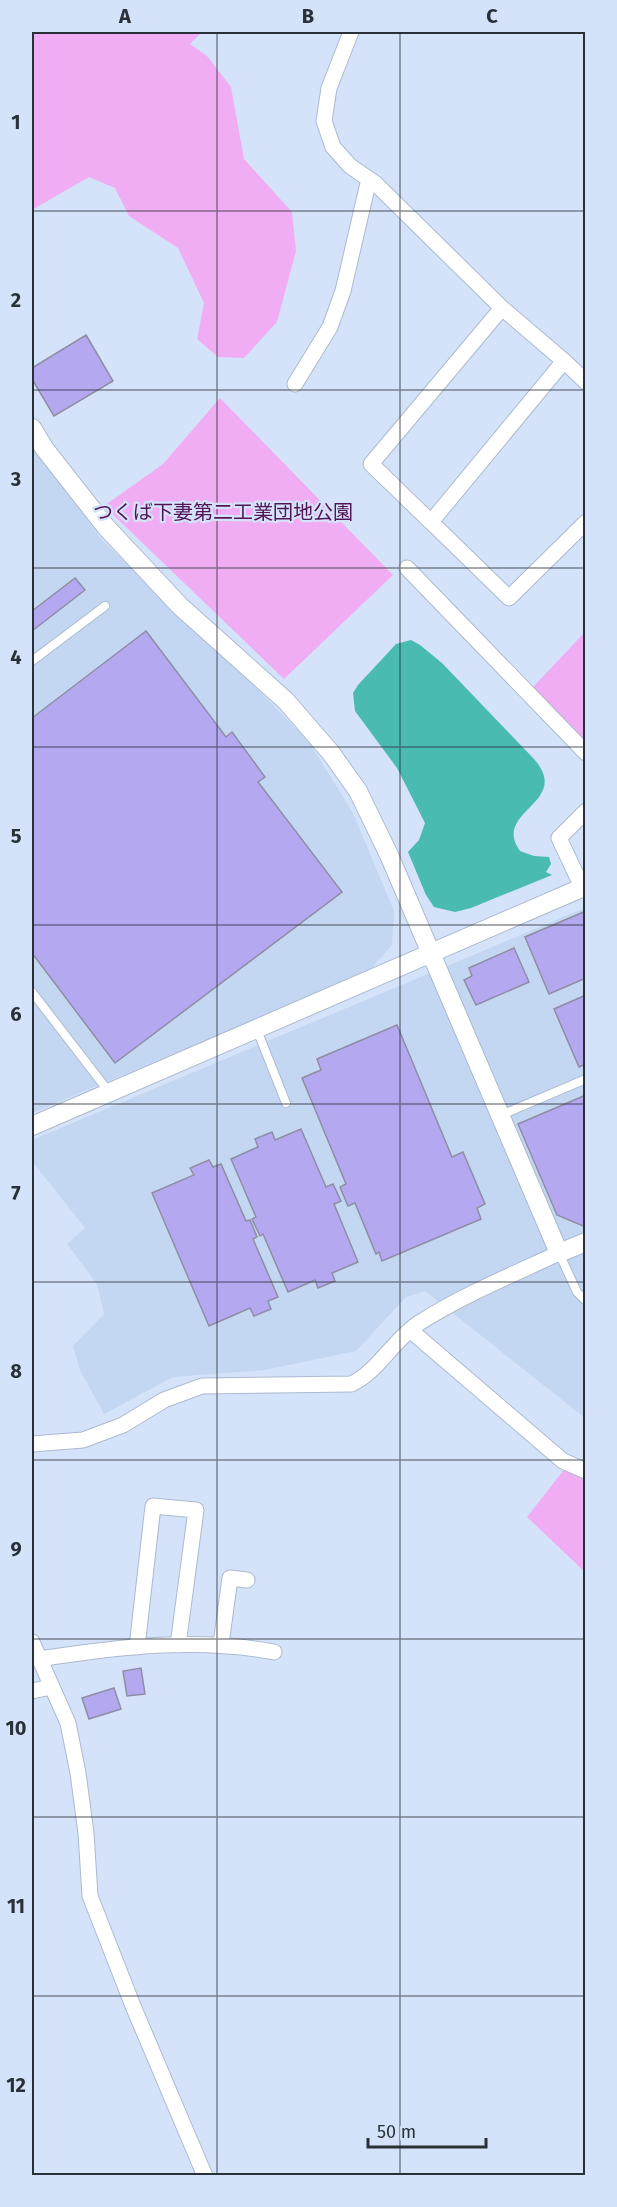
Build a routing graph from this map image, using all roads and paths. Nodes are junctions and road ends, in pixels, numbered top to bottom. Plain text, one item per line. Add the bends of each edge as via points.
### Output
1 (351, 32) edge
2 (369, 179) junction
3 (502, 308) junction
4 (564, 361) junction
5 (585, 382) edge
6 (296, 384) dead end
7 (32, 428) edge
8 (431, 522) junction
9 (585, 522) edge
10 (407, 568) dead end
11 (105, 606) dead end
12 (32, 661) edge
13 (585, 753) edge
14 (585, 811) edge
15 (584, 887) edge
16 (430, 953) junction
17 (32, 992) edge
18 (256, 1028) junction
19 (585, 1079) edge
20 (109, 1092) junction
21 (286, 1103) dead end
22 (500, 1115) junction
23 (32, 1126) edge
24 (585, 1242) edge
25 (559, 1253) junction
26 (585, 1301) edge
27 (410, 1330) junction
28 (32, 1444) edge
29 (585, 1471) edge
30 (247, 1580) dead end
31 (32, 1642) edge
32 (221, 1644) junction
33 (178, 1645) junction
34 (137, 1647) junction
35 (274, 1652) dead end
36 (39, 1659) junction
37 (51, 1687) junction
38 (32, 1691) edge
39 (205, 2175) edge

1 - 2 street via 329,88 324,121 333,147
2 - 3 street
2 - 6 street via 343,291 330,327
3 - 4 street
3 - 8 street via 371,464
4 - 5 street
4 - 8 street
7 - 16 street via 106,527 180,606 286,701 331,753 358,791
8 - 9 street via 509,598
10 - 13 street
11 - 12 lane
14 - 15 street via 559,838
15 - 16 street
16 - 18 street
16 - 22 street
17 - 20 lane
18 - 20 street
18 - 21 lane
19 - 22 lane
20 - 23 street
22 - 25 street
24 - 25 street
25 - 26 lane via 576,1292
25 - 27 street via 476,1292
27 - 28 street via 364,1377 351,1384 202,1386 83,1440
27 - 29 street via 563,1461
30 - 32 street via 230,1578
31 - 36 street
32 - 33 street
32 - 35 street
33 - 34 street
33 - 34 street via 196,1510 153,1506
34 - 36 street
36 - 37 street
37 - 38 street
37 - 39 street via 68,1723 78,1773 90,1896

